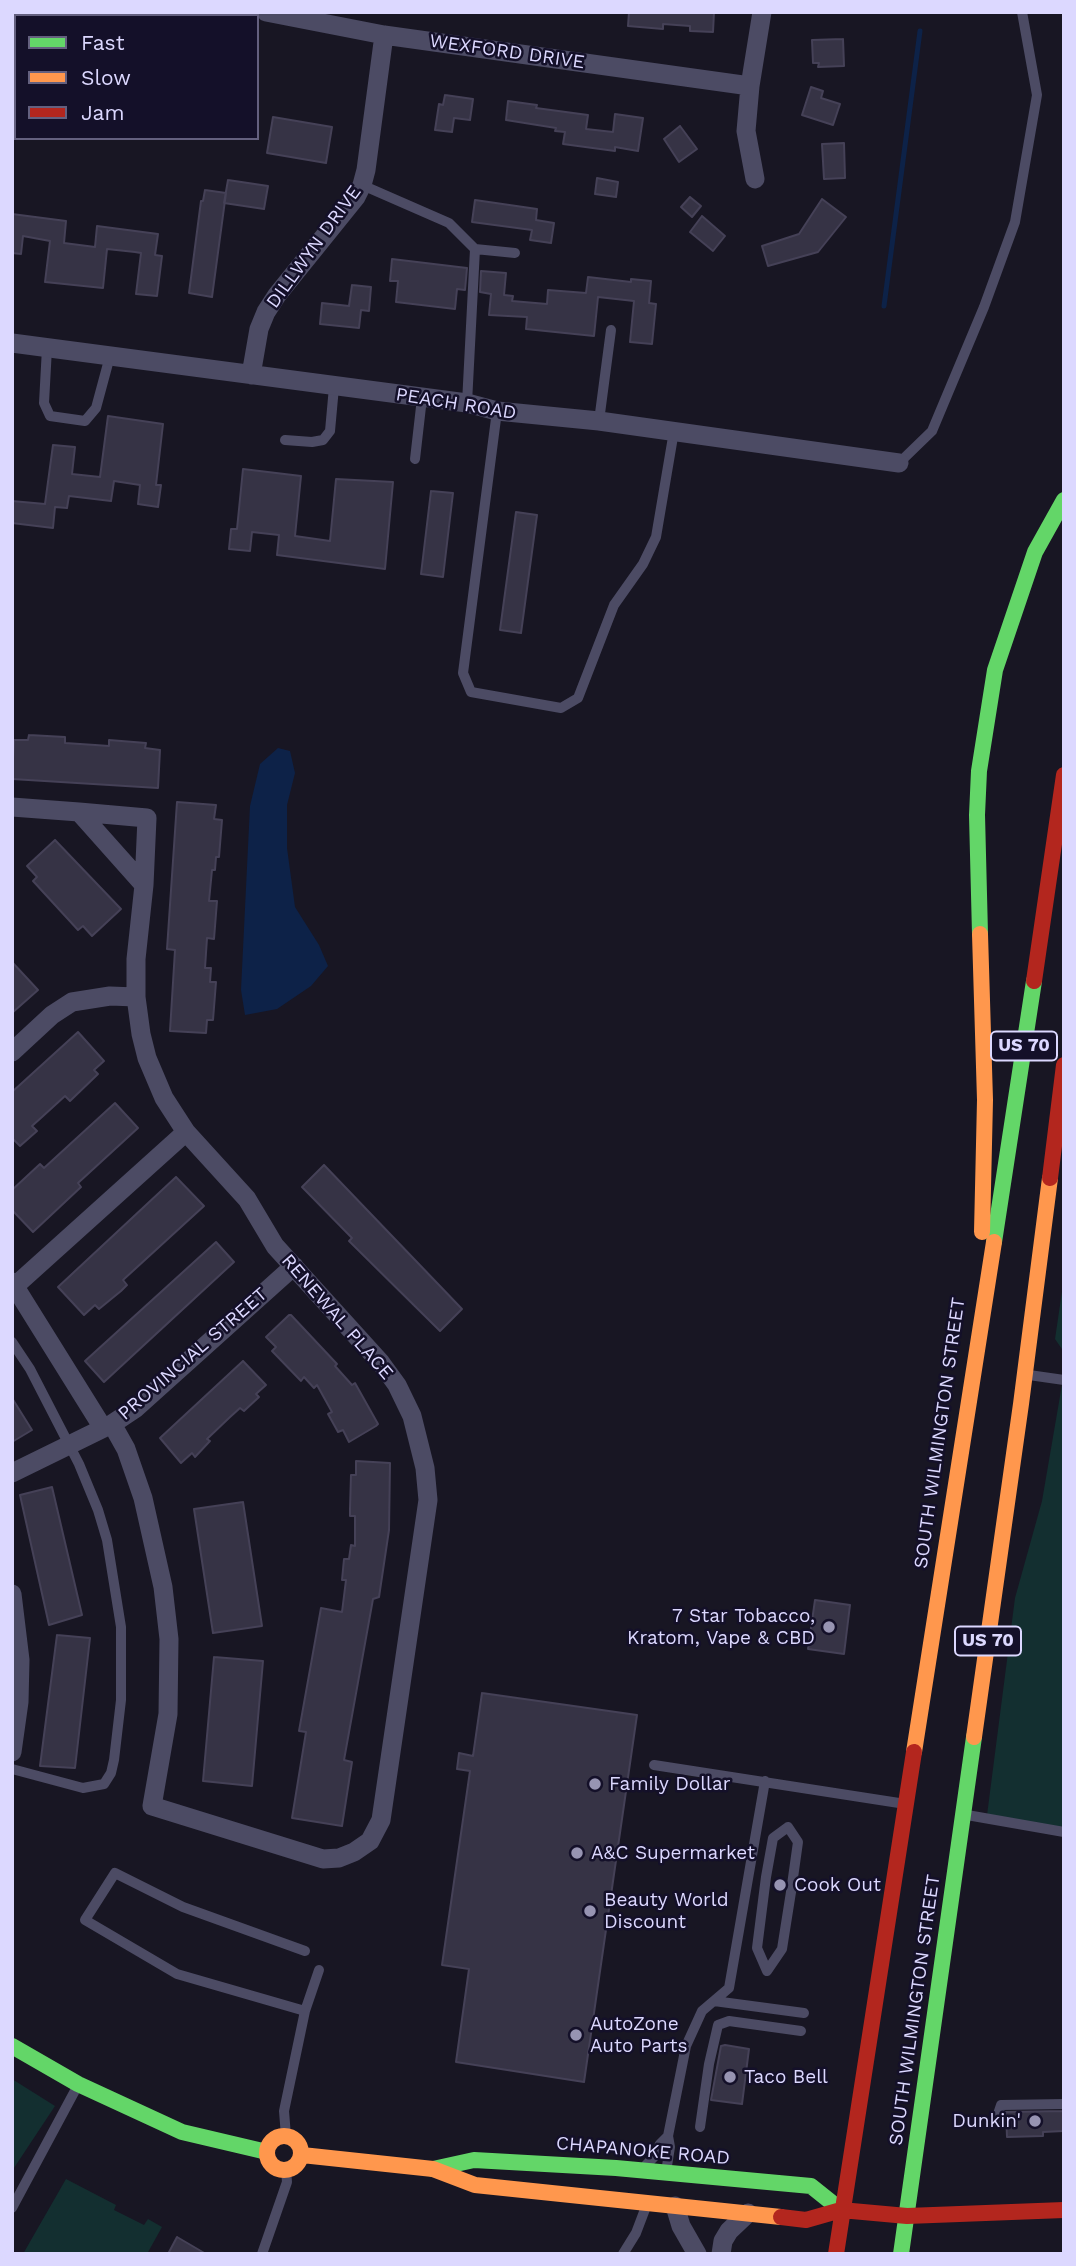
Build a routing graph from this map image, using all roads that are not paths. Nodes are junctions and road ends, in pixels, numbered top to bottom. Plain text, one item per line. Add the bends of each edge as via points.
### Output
1 (266, 12) edge
2 (762, 12) edge
3 (1022, 12) edge
4 (384, 35) junction
5 (750, 86) junction
6 (755, 179) dead end
7 (362, 185) junction
8 (475, 249) junction
9 (515, 253) dead end
10 (611, 330) dead end
11 (12, 343) edge
12 (47, 348) junction
13 (110, 356) junction
14 (251, 376) junction
15 (334, 387) junction
16 (422, 398) junction
17 (467, 403) junction
18 (497, 411) junction
19 (599, 421) junction
20 (674, 431) junction
21 (285, 440) dead end
22 (415, 459) dead end
23 (899, 463) joint
24 (1064, 500) edge
25 (1064, 775) edge
26 (12, 807) edge
27 (79, 812) junction
28 (144, 885) junction
29 (136, 997) junction
30 (12, 1052) edge
31 (1064, 1065) edge
32 (186, 1132) junction
33 (294, 1266) junction
34 (14, 1284) edge
35 (981, 1316) junction
36 (12, 1342) edge
37 (1025, 1375) junction
38 (1064, 1380) edge
39 (107, 1426) junction
40 (69, 1445) junction
41 (12, 1473) edge
42 (12, 1594) edge
43 (12, 1752) edge
44 (654, 1765) dead end
45 (12, 1769) edge
46 (765, 1781) junction
47 (905, 1804) junction
48 (964, 1814) junction
49 (788, 1827) joint
50 (1064, 1832) edge
51 (305, 1951) dead end
52 (318, 1970) dead end
53 (714, 2001) junction
54 (305, 2011) junction
55 (804, 2013) dead end
56 (801, 2031) dead end
57 (12, 2046) edge
58 (78, 2084) junction
59 (1064, 2104) edge
60 (996, 2120) dead end
61 (700, 2127) dead end
62 (286, 2136) junction
63 (668, 2136) junction
64 (267, 2152) junction
65 (302, 2155) junction
66 (433, 2169) junction
67 (286, 2170) junction
68 (632, 2170) junction
69 (666, 2173) junction
70 (763, 2182) junction
71 (499, 2187) junction
72 (647, 2202) junction
73 (675, 2206) junction
74 (12, 2208) edge
75 (841, 2210) junction
76 (1064, 2210) edge
77 (748, 2213) junction
78 (907, 2216) junction
79 (262, 2254) edge
80 (623, 2254) edge
81 (697, 2254) edge
82 (721, 2254) edge
83 (836, 2254) edge
84 (901, 2254) edge

1 - 4 street, WEXFORD DRIVE
2 - 5 street
3 - 23 lane via 1037,94 1016,222 932,431
4 - 5 street, WEXFORD DRIVE
4 - 7 street, DILLWYN DRIVE
5 - 6 street via 746,131
7 - 8 lane via 449,223
7 - 14 street, DILLWYN DRIVE via 266,312
8 - 9 lane
8 - 17 lane
10 - 19 lane
11 - 12 street, PEACH ROAD
12 - 13 street, PEACH ROAD
12 - 13 lane via 44,403 50,416 85,421 96,408
13 - 14 street, PEACH ROAD
14 - 15 street, PEACH ROAD
15 - 16 street, PEACH ROAD
15 - 21 lane via 330,431 323,440
16 - 17 street, PEACH ROAD
16 - 22 lane
17 - 18 street, PEACH ROAD
18 - 19 street, PEACH ROAD
18 - 20 lane via 463,673 471,692 561,708 578,698 614,605 656,537
19 - 20 street, PEACH ROAD
20 - 23 street, PEACH ROAD
24 - 35 main road, SOUTH WILMINGTON STREET via 1035,552 1017,598 995,670 979,771 985,1100
25 - 35 main road, US 70
26 - 27 street
27 - 28 street
27 - 28 street, RENEWAL PLACE via 147,818
28 - 29 street, RENEWAL PLACE
29 - 30 street via 72,1002
29 - 32 street, RENEWAL PLACE via 147,1058 164,1098
31 - 37 main road, SOUTH WILMINGTON STREET / US 70
32 - 33 street, RENEWAL PLACE via 247,1199 275,1246
32 - 34 street
33 - 39 street, PROVINCIAL STREET via 136,1408
33 - 39 street, RENEWAL PLACE via 397,1385 412,1416 425,1468 428,1500 381,1820 370,1841 355,1852 323,1859 152,1806 168,1714 169,1639 163,1587 143,1498 126,1450
34 - 39 street
35 - 47 main road, SOUTH WILMINGTON STREET / US 70
36 - 40 lane
37 - 38 lane
37 - 48 main road, SOUTH WILMINGTON STREET / US 70
39 - 40 street, PROVINCIAL STREET
40 - 41 street, PROVINCIAL STREET
40 - 45 lane via 98,1510 115,1584 121,1627 121,1700 114,1760 104,1784 83,1788
42 - 43 street via 20,1660
44 - 46 lane
46 - 47 lane
46 - 53 lane via 729,1988
47 - 75 main road, SOUTH WILMINGTON STREET / US 70
48 - 50 lane
48 - 78 main road, SOUTH WILMINGTON STREET / US 70
49 - 49 lane via 798,1842 791,1892 782,1949 767,1971 757,1948 766,1877 773,1838
51 - 54 lane via 183,1907 115,1873 85,1920 177,1974
52 - 54 lane
53 - 55 lane
53 - 63 lane via 702,2011 686,2046
54 - 62 lane via 284,2111
56 - 61 lane via 720,2023
57 - 58 main road
58 - 64 main road via 181,2132
58 - 74 lane
59 - 60 lane via 1001,2105
62 - 64 main road via 274,2140
62 - 65 main road via 298,2143
63 - 68 lane via 650,2163
63 - 69 lane
64 - 67 main road via 273,2166
65 - 66 main road, CHAPANOKE ROAD
65 - 67 main road via 295,2167
66 - 68 main road, CHAPANOKE ROAD via 474,2160
66 - 71 main road, CHAPANOKE ROAD via 475,2185
67 - 79 lane via 287,2182
68 - 69 main road, CHAPANOKE ROAD
69 - 70 main road, CHAPANOKE ROAD
69 - 71 main road via 641,2180 547,2177
70 - 73 main road via 736,2189 678,2187 673,2193
70 - 75 main road, CHAPANOKE ROAD via 811,2186
71 - 72 main road, CHAPANOKE ROAD
72 - 73 main road, CHAPANOKE ROAD
72 - 80 lane
73 - 77 main road, CHAPANOKE ROAD
73 - 81 street
75 - 77 main road, CHAPANOKE ROAD via 806,2220
75 - 78 main road, CHAPANOKE ROAD
75 - 83 main road, SOUTH WILMINGTON STREET / US 70
76 - 78 main road, CHAPANOKE ROAD
77 - 82 street via 729,2231
78 - 84 main road, SOUTH WILMINGTON STREET / US 70

